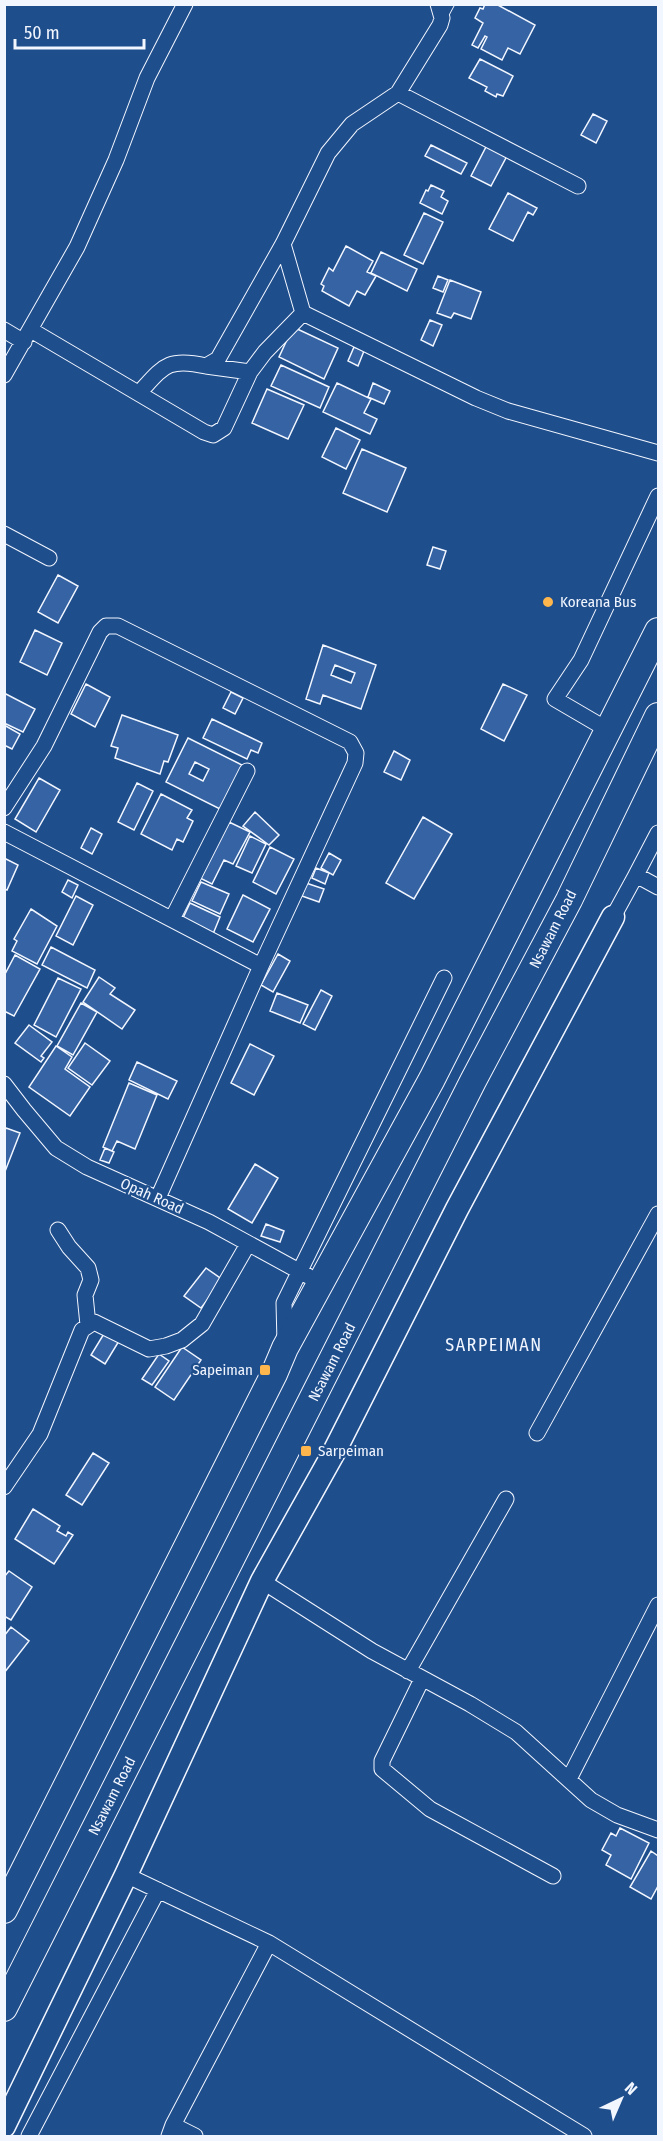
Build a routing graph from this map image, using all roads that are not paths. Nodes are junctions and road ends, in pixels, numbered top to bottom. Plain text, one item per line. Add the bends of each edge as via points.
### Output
1 (185, 4) edge
2 (450, 4) edge
3 (440, 11) edge
4 (398, 93) junction
5 (578, 186) dead end
6 (283, 244) junction
7 (303, 313) junction
8 (4, 330) edge
9 (27, 336) junction
10 (206, 366) junction
11 (250, 372) junction
12 (4, 375) edge
13 (139, 393) junction
14 (658, 453) edge
15 (658, 496) edge
16 (4, 534) edge
17 (49, 558) dead end
18 (658, 631) edge
19 (658, 716) edge
20 (608, 730) junction
21 (247, 771) dead end
22 (4, 808) edge
23 (4, 832) edge
24 (658, 832) edge
25 (636, 875) junction
26 (658, 887) edge
27 (614, 917) joint
28 (172, 919) junction
29 (261, 966) junction
30 (444, 978) dead end
31 (7, 1095) edge
32 (159, 1198) junction
33 (658, 1214) edge
34 (58, 1230) dead end
35 (248, 1244) junction
36 (311, 1277) junction
37 (88, 1325) junction
38 (537, 1434) dead end
39 (4, 1487) edge
40 (506, 1498) dead end
41 (262, 1581) junction
42 (658, 1605) edge
43 (408, 1671) junction
44 (422, 1680) junction
45 (569, 1779) junction
46 (658, 1830) edge
47 (126, 1875) junction
48 (553, 1876) dead end
49 (158, 1890) junction
50 (4, 1910) edge
51 (269, 1943) junction
52 (4, 2008) edge
53 (4, 2126) edge
54 (171, 2131) edge
55 (29, 2136) edge
56 (195, 2136) edge
57 (584, 2136) edge

1 - 9 street via 147,78 77,247
2 - 3 lane
3 - 4 street
4 - 5 street
4 - 6 street via 352,124 328,153
6 - 7 street
6 - 10 street via 218,359
7 - 11 street
7 - 14 street via 508,411
8 - 9 street
9 - 12 street
9 - 13 street
10 - 11 street
10 - 13 street via 188,361 164,365
11 - 13 street via 224,428 213,435
15 - 20 street via 581,660 555,699
16 - 17 street
18 - 20 highway
19 - 52 highway, Nsawam Road via 569,900 473,1081
20 - 36 highway via 432,1078
21 - 28 street
22 - 29 street via 44,746 106,626 118,627 350,742 356,753 355,763
23 - 28 street
24 - 25 street
25 - 26 street
25 - 27 street
27 - 41 main road via 457,1209 333,1454
28 - 29 street
29 - 32 street
30 - 36 street
31 - 32 street, Opah Road via 56,1148 87,1167
32 - 35 street, Opah Road
33 - 38 street
34 - 37 street via 88,1268
35 - 36 street, Opah Road
35 - 37 street via 202,1324 182,1340 149,1349 104,1325
36 - 50 highway via 269,1385
37 - 39 street via 81,1330 40,1434
40 - 43 street
41 - 43 street
41 - 47 main road
42 - 45 street
43 - 44 street
44 - 45 street via 516,1732
44 - 48 street via 382,1761 382,1769 430,1809
45 - 46 street via 591,1800 617,1815
47 - 49 street
47 - 53 main road
49 - 51 street
49 - 55 street
51 - 54 street
51 - 57 street
54 - 56 street

